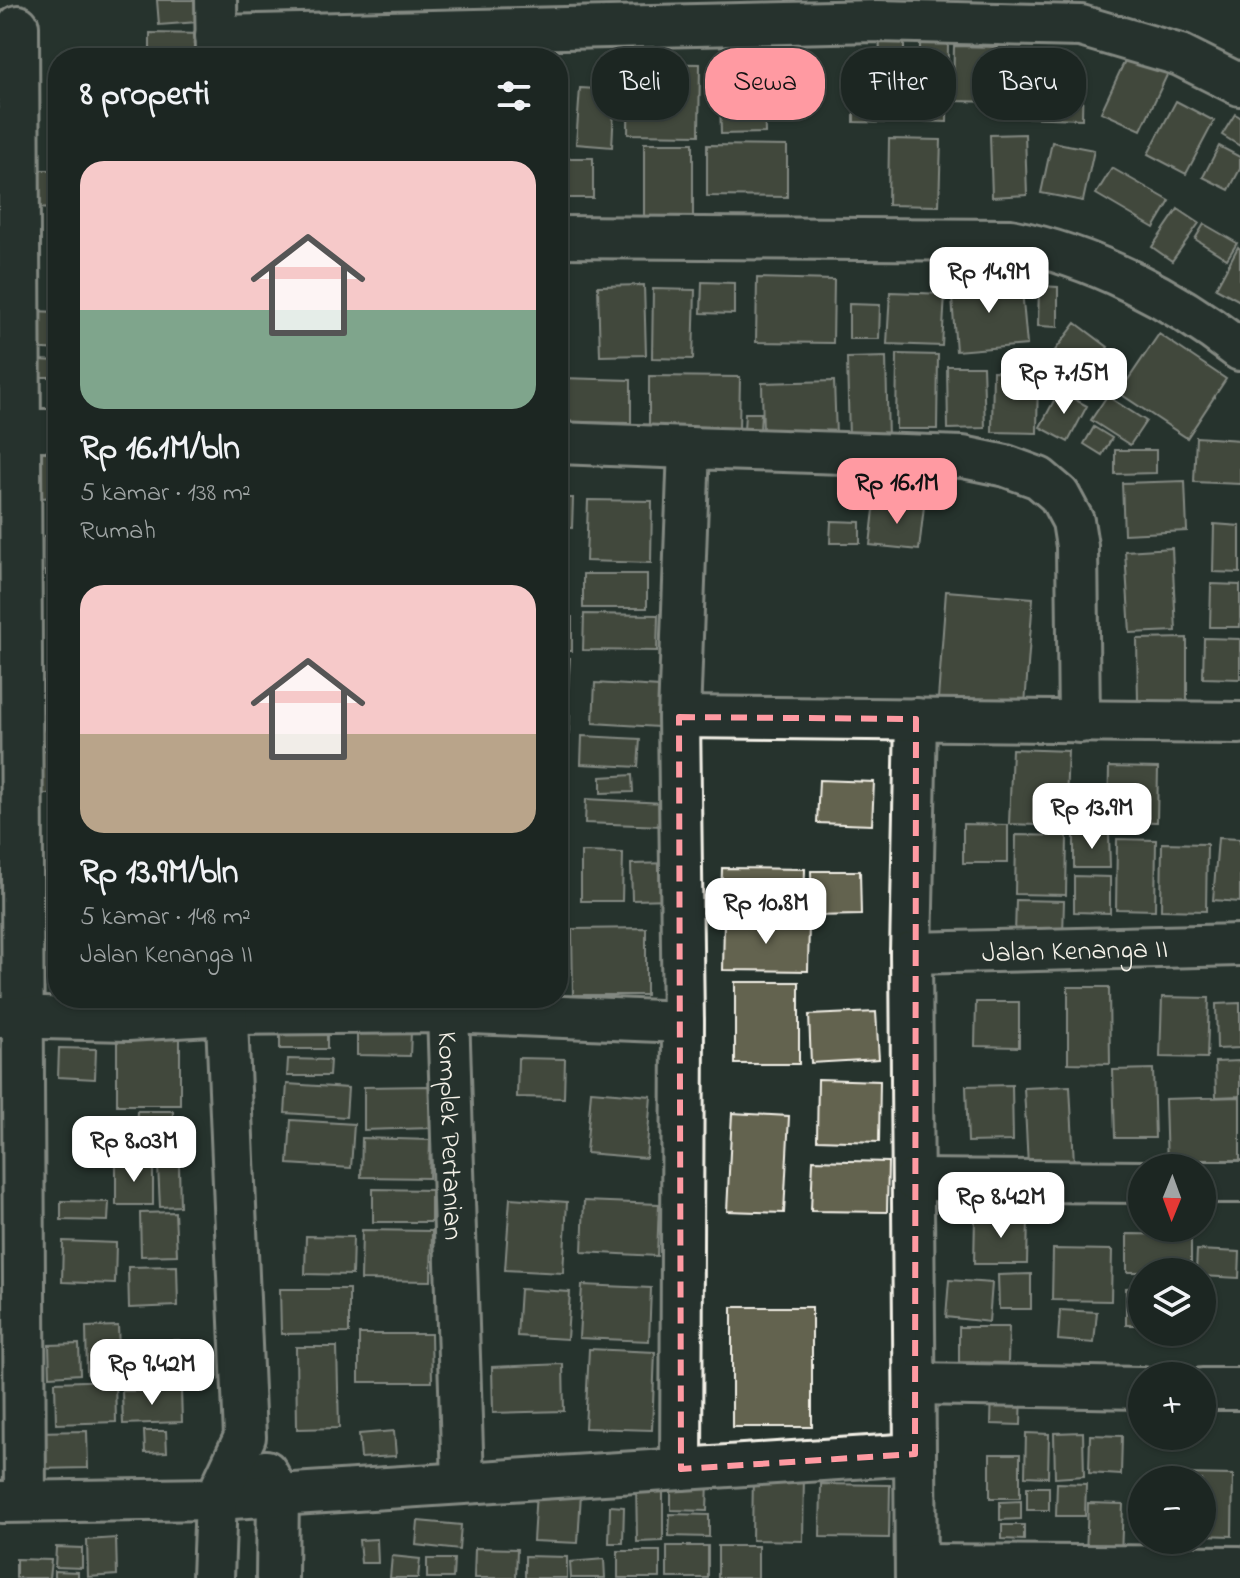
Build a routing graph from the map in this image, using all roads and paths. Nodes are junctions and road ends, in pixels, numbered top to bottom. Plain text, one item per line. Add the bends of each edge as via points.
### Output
1 (877, 10) edge
2 (668, 13) edge
3 (12, 18) edge
4 (216, 31) edge
5 (1240, 85) edge
6 (568, 237) edge
7 (9, 243) edge
8 (1240, 350) edge
9 (26, 430) edge
10 (568, 443) edge
11 (689, 448) junction
12 (679, 717) junction
13 (916, 719) junction
14 (1079, 722) junction
15 (1240, 723) edge
16 (1240, 945) edge
17 (911, 953) junction
18 (212, 1008) edge
19 (226, 1008) edge
20 (448, 1008) edge
21 (489, 1008) edge
22 (11, 1017) edge
23 (683, 1022) junction
24 (914, 1180) junction
25 (1128, 1182) edge
26 (1216, 1182) edge
27 (1240, 1182) edge
28 (916, 1384) junction
29 (1128, 1388) edge
30 (1216, 1389) edge
31 (1240, 1389) edge
32 (245, 1437) junction
33 (915, 1454) junction
34 (681, 1469) junction
35 (463, 1482) junction
36 (278, 1493) junction
37 (216, 1499) junction
38 (13, 1501) edge
39 (1240, 1567) edge
40 (916, 1572) edge
41 (213, 1578) edge
42 (277, 1578) edge

1 - 2 street
1 - 5 street via 1081,26 1180,55
2 - 4 street
3 - 7 street
6 - 8 street via 1010,240 1093,263
7 - 9 street
9 - 22 street
10 - 11 street
11 - 12 street
11 - 14 street via 963,457 1039,478 1059,495 1073,521
12 - 13 street
12 - 23 street
13 - 14 street
13 - 17 street
14 - 15 street
16 - 17 street, Jalan Kenanga II
17 - 24 street
18 - 22 street, Komplek Pertanian via 128,1020
19 - 32 street
20 - 35 street, Komplek Pertanian
21 - 23 street
22 - 38 street
23 - 34 street
24 - 25 street
24 - 28 street
26 - 27 street
28 - 29 street
28 - 33 street
30 - 31 street
32 - 36 street
32 - 37 street
33 - 34 street
33 - 40 street
34 - 35 street
35 - 36 street
36 - 37 street
36 - 42 street
37 - 38 street
37 - 41 street
39 - 40 street

